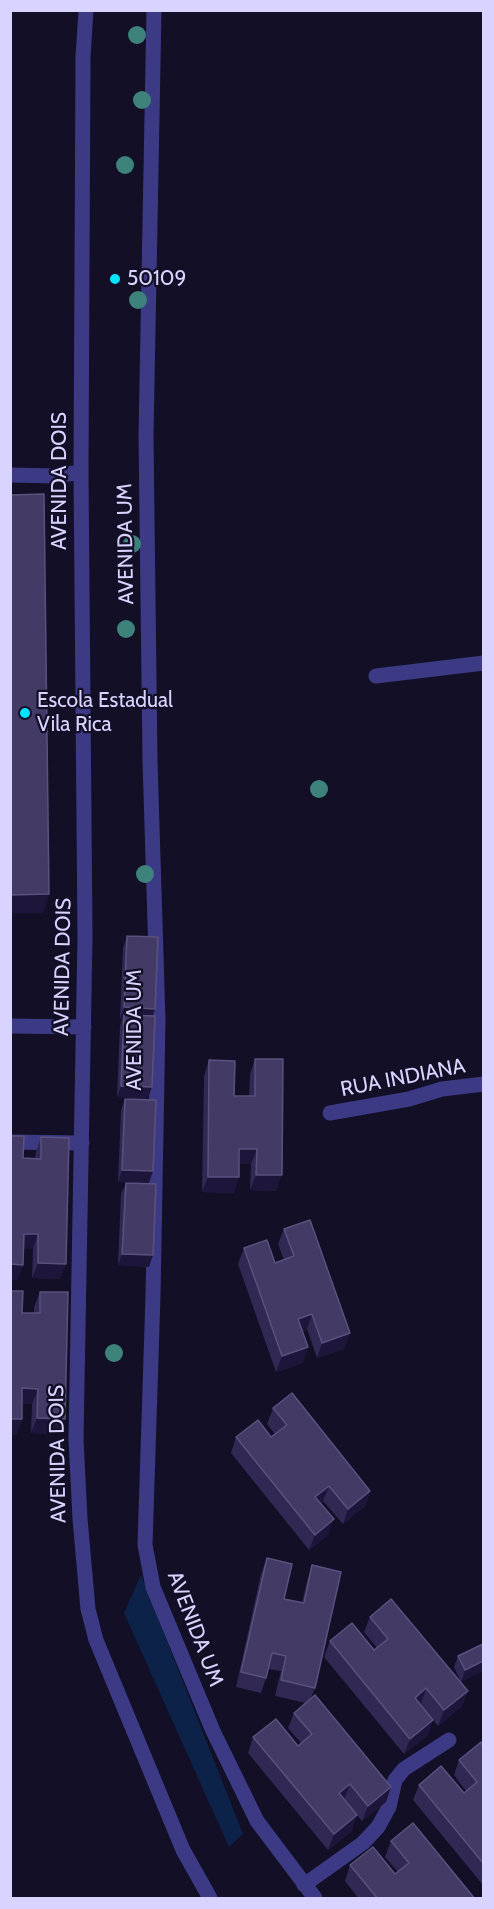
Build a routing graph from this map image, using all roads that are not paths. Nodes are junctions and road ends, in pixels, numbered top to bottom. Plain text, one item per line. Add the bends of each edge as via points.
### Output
1 (86, 10) edge
2 (154, 10) edge
3 (81, 472) junction
4 (10, 475) edge
5 (483, 663) edge
6 (376, 676) dead end
7 (10, 1026) edge
8 (84, 1027) junction
9 (483, 1084) edge
10 (330, 1113) dead end
11 (10, 1142) edge
12 (82, 1143) junction
13 (449, 1740) dead end
14 (304, 1885) junction
15 (210, 1899) edge
16 (315, 1899) edge

1 - 3 street, AVENIDA DOIS
2 - 14 street, AVENIDA UM via 146,436 158,1020 145,1545 153,1587 213,1731 258,1821
3 - 4 street
3 - 8 street, AVENIDA DOIS
5 - 6 street
7 - 8 street
8 - 12 street, AVENIDA DOIS
9 - 10 street, RUA INDIANA
11 - 12 street
12 - 15 street, AVENIDA DOIS via 76,1439 88,1609 133,1734 183,1850
13 - 14 street via 404,1769 395,1780 389,1807 378,1827 363,1843
14 - 16 street, AVENIDA UM

